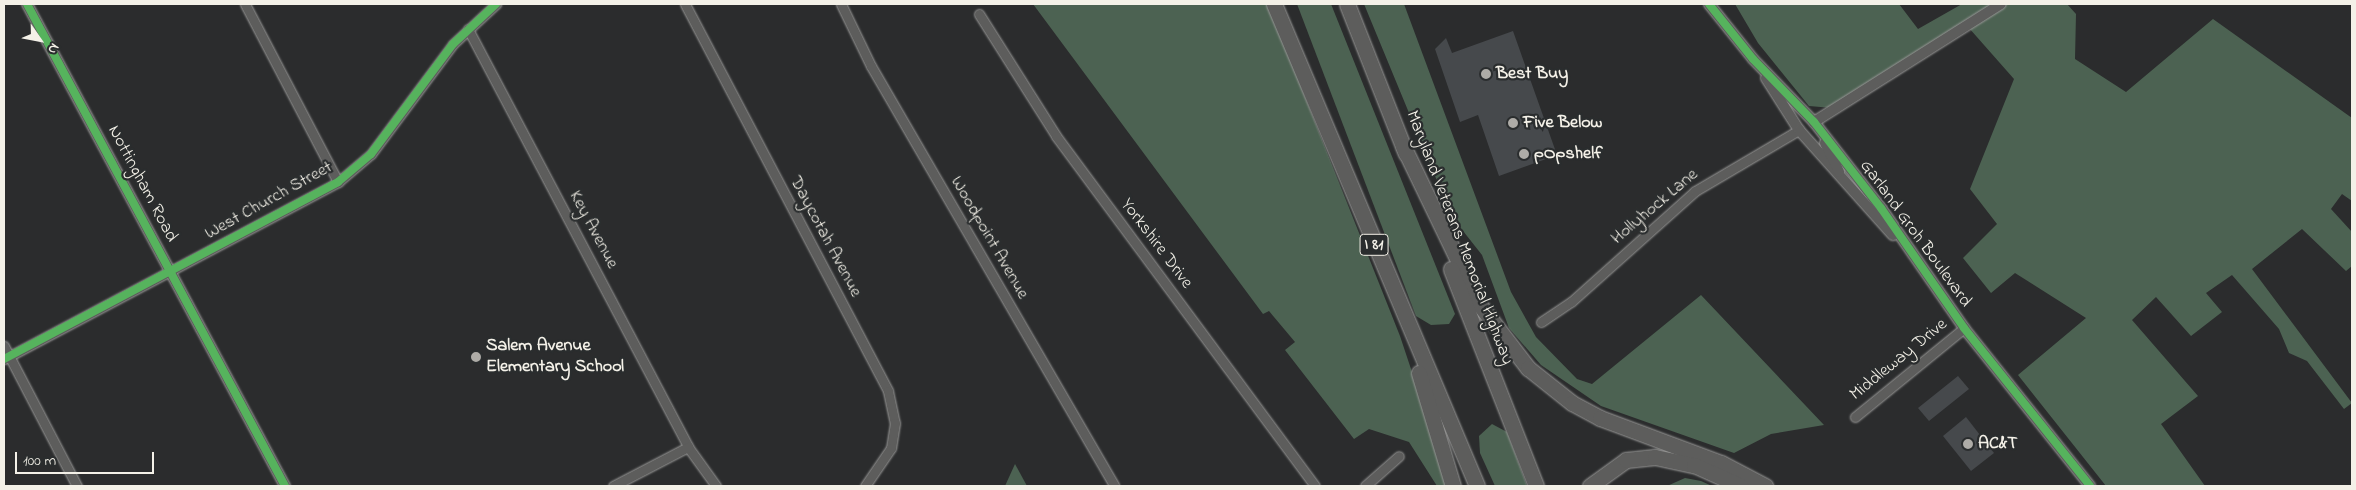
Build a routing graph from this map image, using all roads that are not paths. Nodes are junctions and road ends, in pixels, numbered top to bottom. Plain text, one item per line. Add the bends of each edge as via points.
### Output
1 (27, 4) edge
2 (245, 4) edge
3 (496, 4) edge
4 (686, 4) edge
5 (841, 4) edge
6 (1274, 4) edge
7 (1347, 4) edge
8 (1709, 4) edge
9 (2000, 4) edge
10 (979, 14) dead end
11 (468, 28) junction
12 (1754, 60) junction
13 (1773, 90) junction
14 (1814, 122) junction
15 (1799, 130) junction
16 (1403, 146) junction
17 (338, 182) junction
18 (1846, 187) junction
19 (1908, 250) junction
20 (172, 271) junction
21 (1392, 288) junction
22 (1541, 322) dead end
23 (1964, 328) junction
24 (4, 346) edge
25 (7, 358) edge
26 (1855, 417) dead end
27 (688, 448) junction
28 (1399, 456) dead end
29 (77, 486) edge
30 (285, 486) edge
31 (613, 486) edge
32 (716, 486) edge
33 (865, 486) edge
34 (1114, 486) edge
35 (1315, 486) edge
36 (1365, 486) edge
37 (1453, 486) edge
38 (1477, 486) edge
39 (1536, 486) edge
40 (1590, 486) edge
41 (1741, 486) edge
42 (1765, 486) edge
43 (2090, 486) edge

1 - 20 street, Nottingham Road
2 - 17 street
3 - 11 street, West Church Street
4 - 33 street, Daycotah Avenue via 890,398 895,423 891,448
5 - 34 street, Woodpoint Avenue via 872,66
6 - 21 highway, I 81
7 - 16 highway, Maryland Veterans Memorial Highway
8 - 12 street, Garland Groh Boulevard
9 - 14 street
10 - 35 street, Yorkshire Drive via 1056,136
11 - 17 street, West Church Street via 436,63 371,154
11 - 27 street, Key Avenue
12 - 13 street, Garland Groh Boulevard
12 - 14 street, Garland Groh Boulevard
13 - 14 street
13 - 15 street, Garland Groh Boulevard
14 - 18 street
14 - 19 street, Garland Groh Boulevard via 1881,208
15 - 18 street, Garland Groh Boulevard
15 - 22 street, Hollyhock Lane via 1695,191 1571,302
16 - 39 highway, Maryland Veterans Memorial Highway
16 - 42 highway via 1480,304 1528,368 1572,403 1600,418 1721,463
17 - 20 street, West Church Street
18 - 19 street, Garland Groh Boulevard
19 - 23 street, Garland Groh Boulevard
20 - 25 street, West Church Street
20 - 30 street, Nottingham Road
21 - 37 highway
21 - 38 highway, I 81
23 - 26 street, Middleway Drive
23 - 43 street, Garland Groh Boulevard
24 - 25 street
25 - 29 street
27 - 31 street
27 - 32 street, Key Avenue
28 - 36 street
40 - 41 highway via 1626,460 1655,457 1694,465

